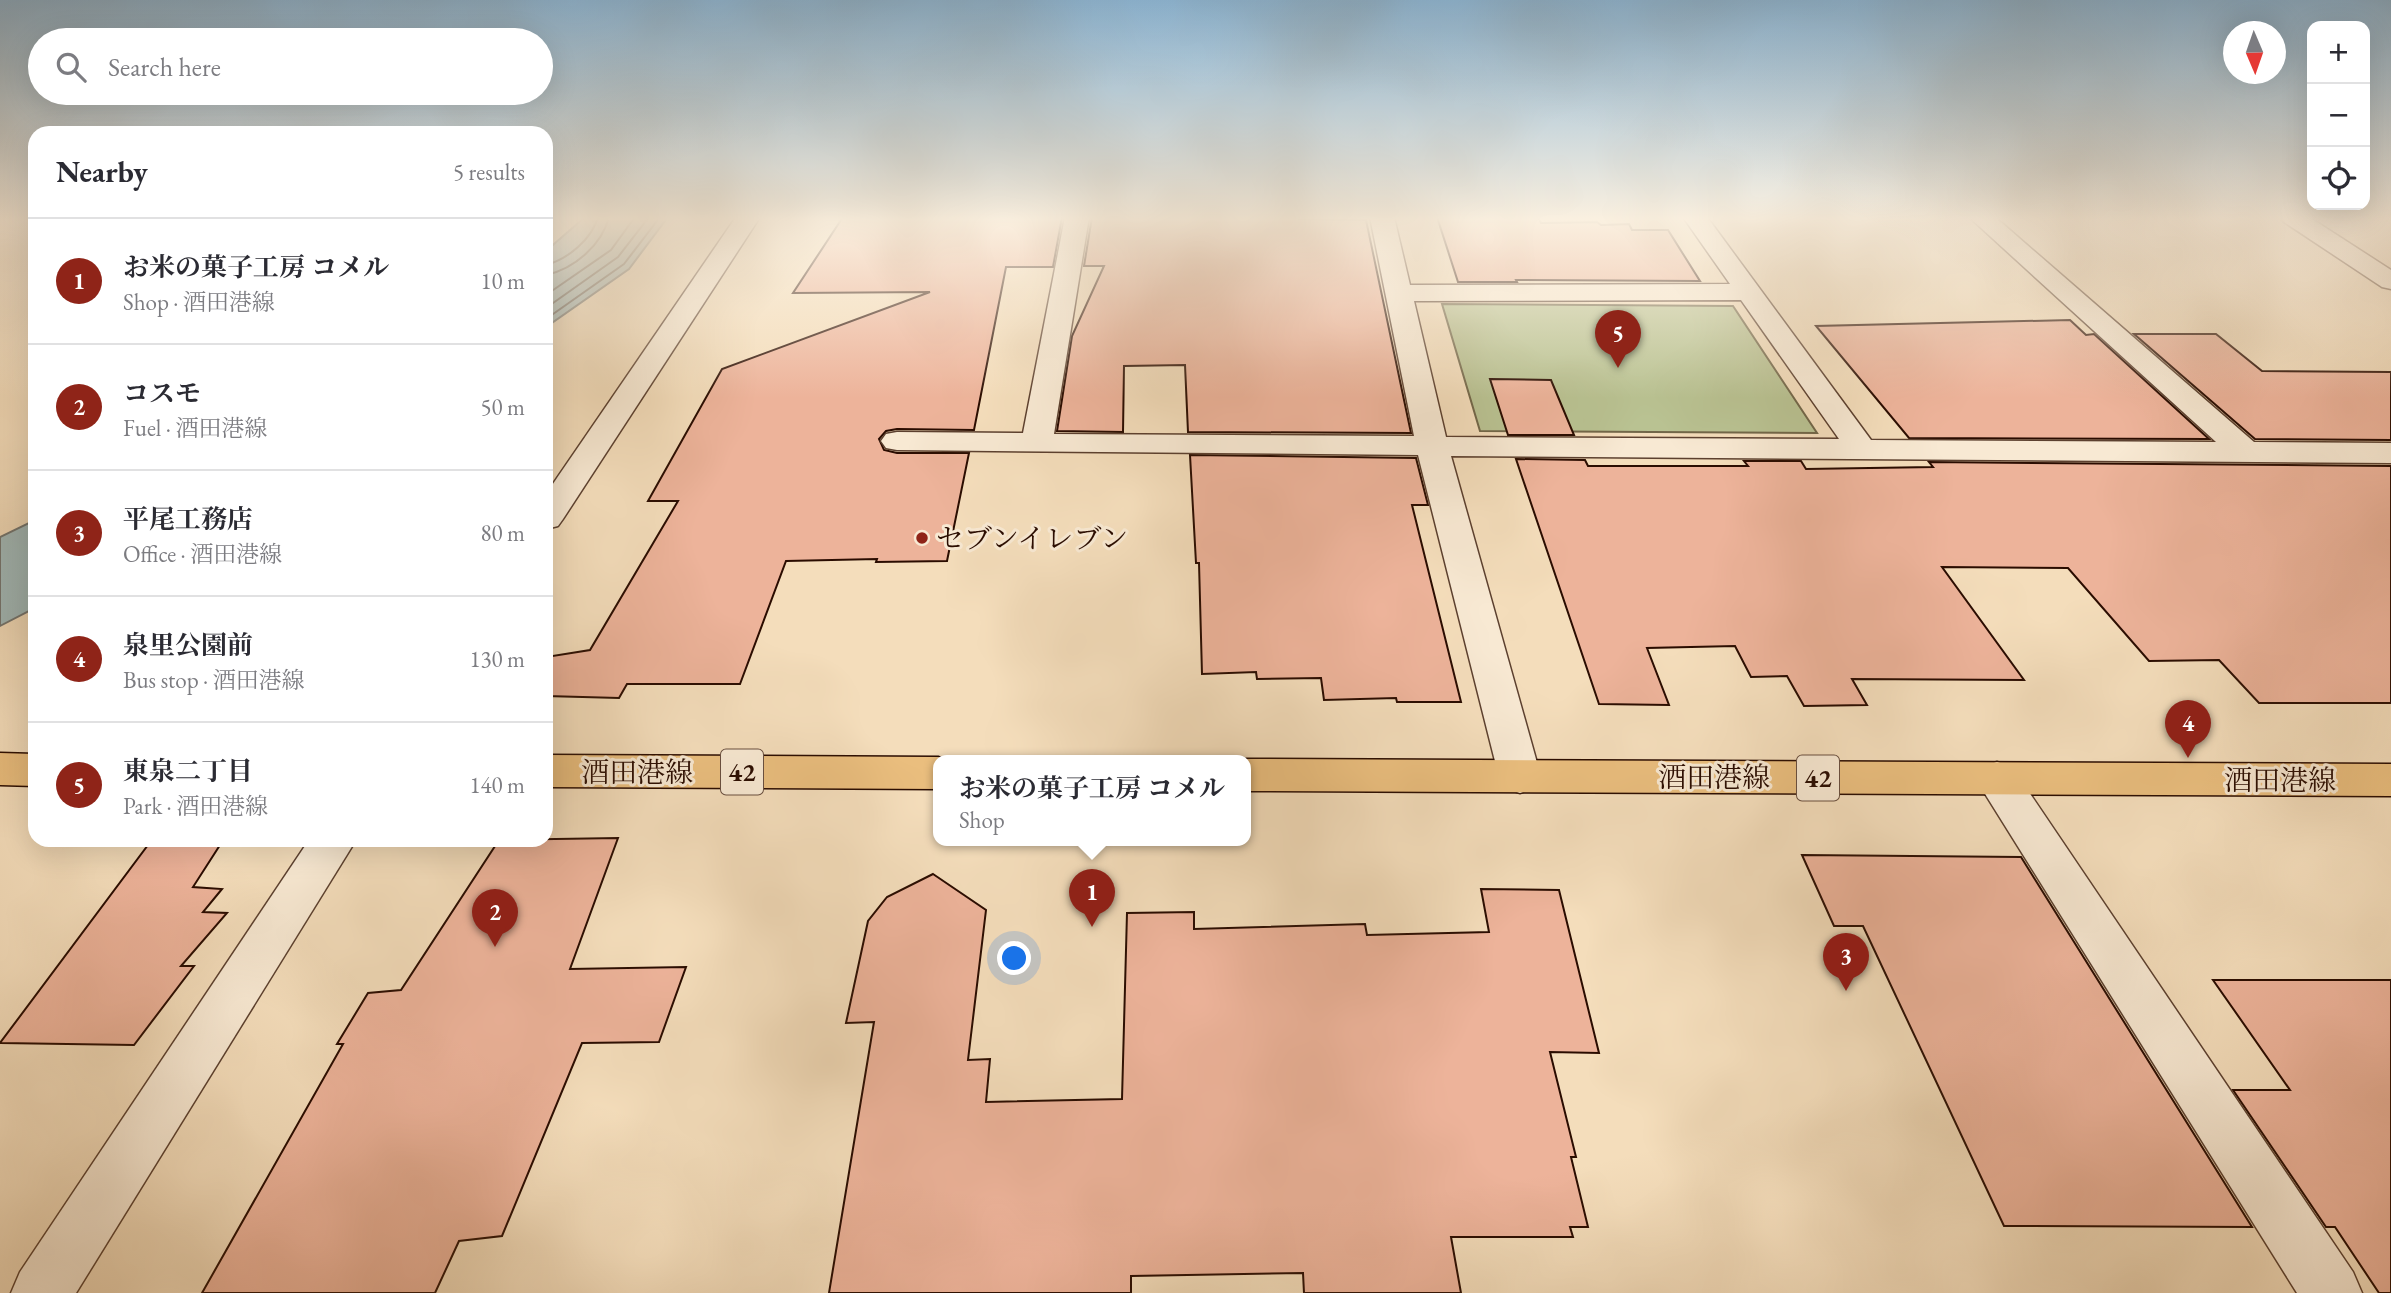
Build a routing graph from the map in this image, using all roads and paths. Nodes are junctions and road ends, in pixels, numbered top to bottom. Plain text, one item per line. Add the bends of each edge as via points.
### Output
1 (708, 277) edge
2 (1066, 277) edge
3 (1395, 277) edge
4 (1738, 277) edge
5 (2049, 277) edge
6 (1749, 292) junction
7 (1399, 293) junction
8 (897, 441) dead end
9 (1037, 443) junction
10 (1432, 446) junction
11 (1863, 449) junction
12 (2246, 452) junction
13 (2391, 453) edge
14 (553, 509) edge
15 (0, 769) edge
16 (28, 770) edge
17 (553, 771) edge
18 (933, 774) edge
19 (1251, 775) edge
20 (1520, 777) junction
21 (1997, 778) junction
22 (2391, 780) edge
23 (328, 847) edge
24 (41, 1293) edge
25 (2332, 1293) edge

1 - 14 street
2 - 9 street
3 - 7 street
4 - 6 street
5 - 12 street
6 - 7 street
6 - 11 street
7 - 10 street
8 - 9 street
9 - 10 street
10 - 11 street
10 - 20 street
11 - 12 street
12 - 13 street
15 - 16 main road
17 - 18 main road, 酒田港線 / 42
19 - 20 main road, 酒田港線 / 42
20 - 21 main road, 酒田港線 / 42
21 - 22 main road, 酒田港線 / 42
21 - 25 street
23 - 24 street

